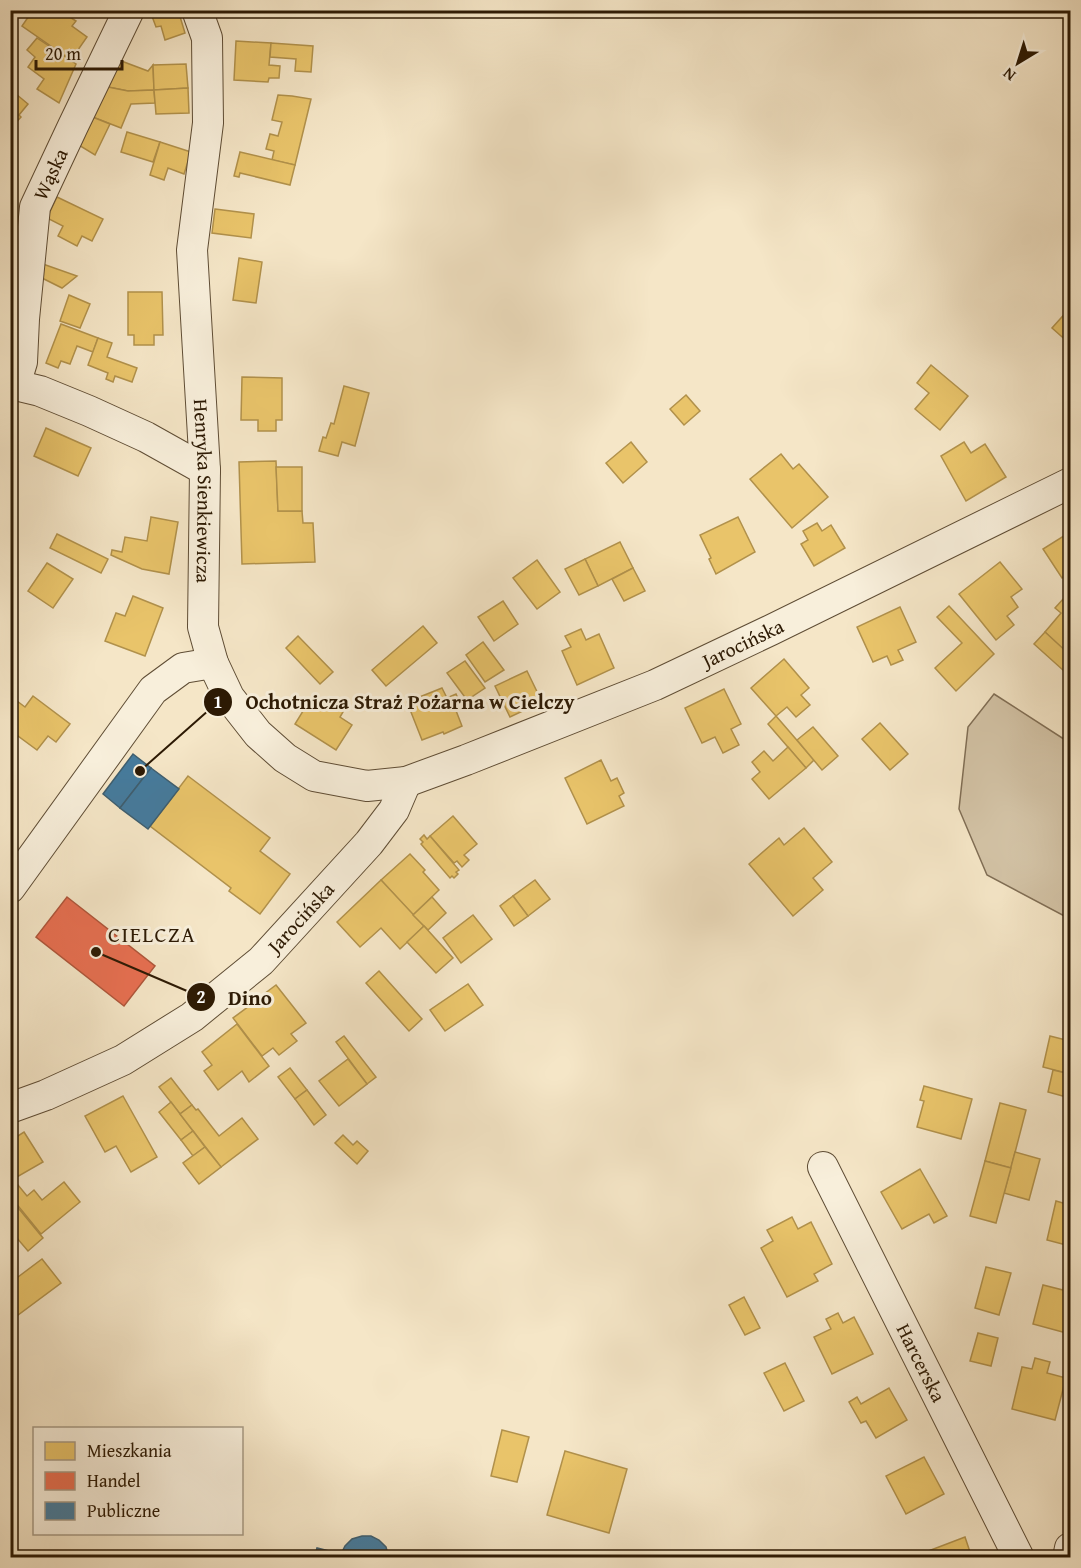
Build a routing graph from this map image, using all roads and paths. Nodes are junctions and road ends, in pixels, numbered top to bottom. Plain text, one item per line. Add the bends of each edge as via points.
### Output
1 (129, 10) edge
2 (197, 10) edge
3 (13, 386) edge
4 (205, 470) junction
5 (1071, 483) edge
6 (213, 663) junction
7 (406, 782) junction
8 (10, 888) edge
9 (10, 1108) edge
10 (823, 1167) dead end
11 (1071, 1548) edge
12 (1018, 1557) edge
13 (1068, 1557) edge

1 - 3 street, Wąska via 35,207 22,362
2 - 4 street, Henryka Sienkiewicza via 207,38 208,123 192,250
3 - 4 street, Wąska via 40,391 99,416
4 - 6 street, Henryka Sienkiewicza via 203,627
5 - 7 street, Jarocińska via 655,685
6 - 7 street, Jarocińska via 229,697 258,734 314,776 367,786
6 - 8 street via 183,668 153,690
7 - 9 street, Jarocińska via 394,810 369,843 261,961 192,1017 123,1060
10 - 12 street, Harcerska
11 - 13 street

